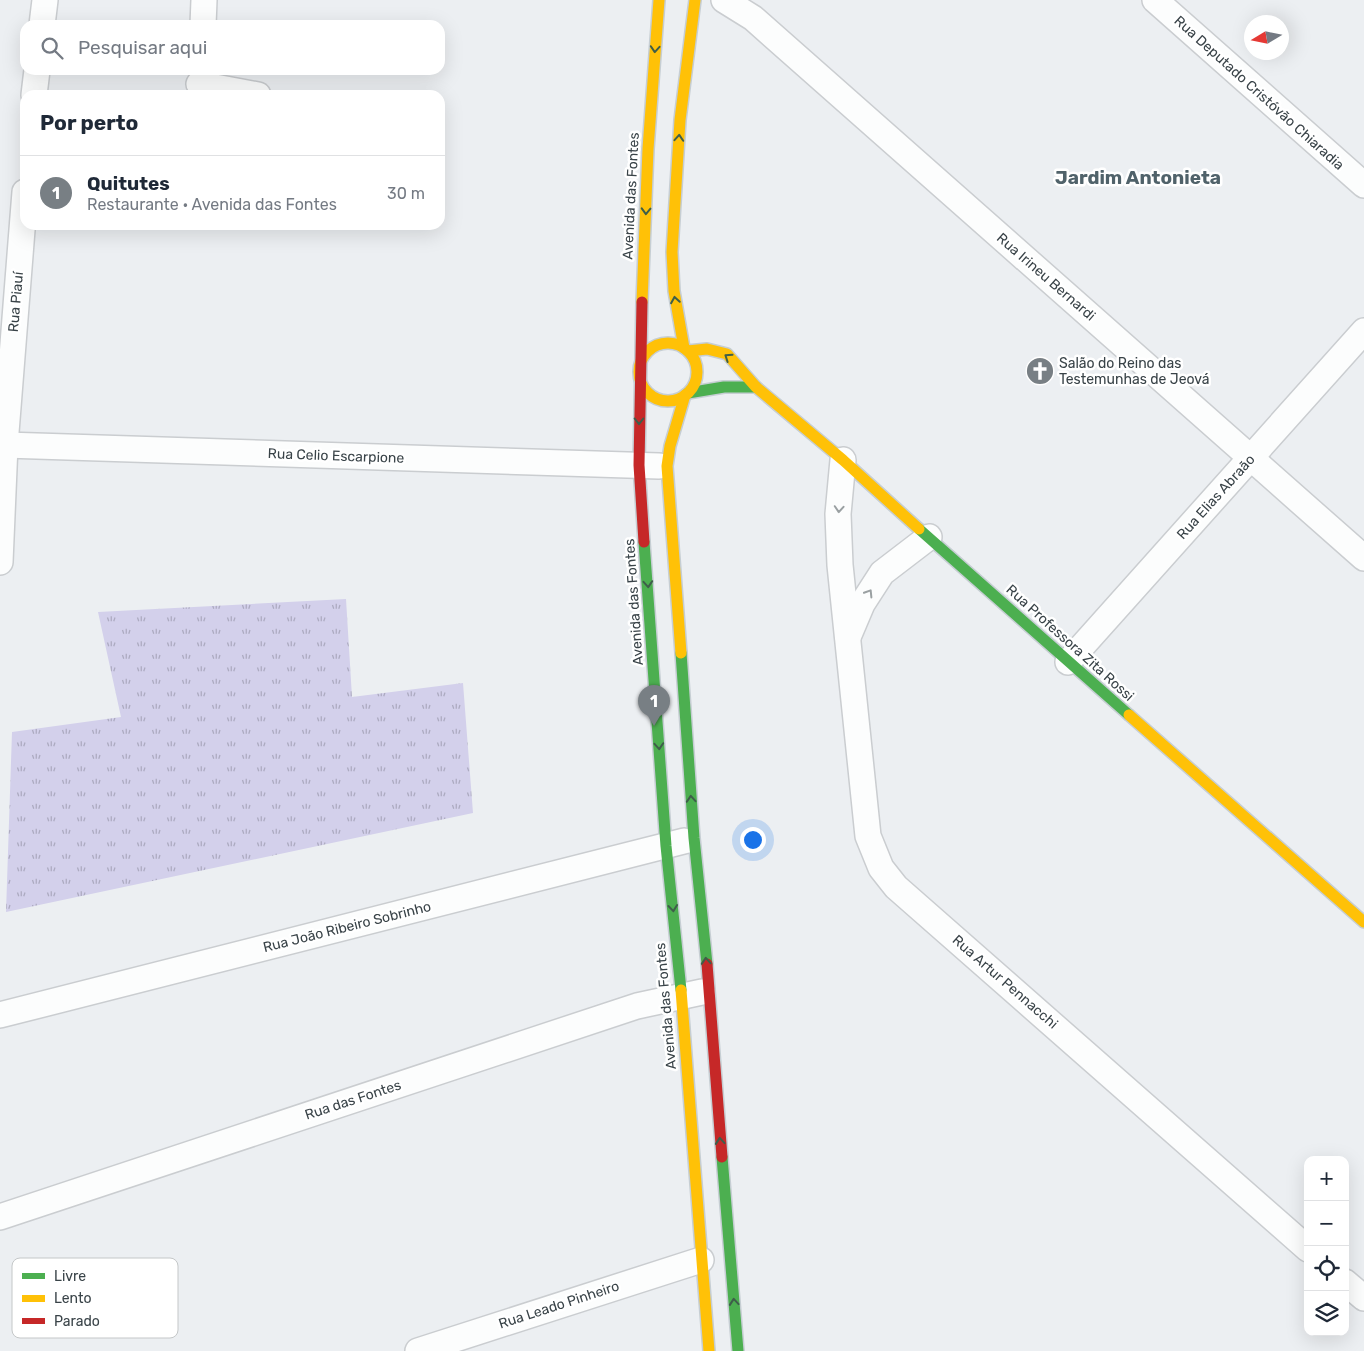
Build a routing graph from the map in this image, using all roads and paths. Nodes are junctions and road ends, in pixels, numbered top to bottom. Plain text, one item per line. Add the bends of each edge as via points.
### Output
1 (45, 0) edge
2 (204, 0) edge
3 (658, 0) edge
4 (695, 0) edge
5 (724, 0) edge
6 (1155, 0) edge
7 (43, 20) edge
8 (203, 20) edge
9 (36, 75) edge
10 (199, 83) edge
11 (35, 90) edge
12 (233, 90) edge
13 (1364, 185) edge
14 (22, 230) edge
15 (1364, 331) edge
16 (686, 349) junction
17 (639, 373) junction
18 (756, 387) junction
19 (687, 394) junction
20 (5, 446) junction
21 (1251, 458) junction
22 (843, 460) junction
23 (639, 465) junction
24 (667, 466) junction
25 (929, 537) junction
26 (1364, 558) edge
27 (0, 562) edge
28 (848, 637) junction
29 (1068, 662) junction
30 (694, 838) junction
31 (666, 846) junction
32 (1364, 922) edge
33 (708, 990) junction
34 (682, 996) junction
35 (0, 1015) edge
36 (0, 1217) edge
37 (1305, 1246) edge
38 (701, 1260) junction
39 (1349, 1285) edge
40 (1364, 1298) edge
41 (448, 1346) edge
42 (418, 1351) edge
43 (709, 1351) edge
44 (738, 1351) edge

1 - 7 street
2 - 8 street
3 -> 17 main road, Avenida das Fontes
16 -> 4 main road via 674,291 672,252 680,120
5 - 21 street, Rua Irineu Bernardi via 761,25
6 - 13 street, Rua Deputado Cristóvão Chiaradia
9 - 11 street
10 - 12 street
14 - 20 street, Rua Piauí
15 - 21 street, Rua Elias Abraão
16 - 17 main road via 671,343 651,348 642,359
18 -> 16 main road, Rua Professora Zita Rossi via 726,354 707,349
16 - 19 main road via 696,364 697,372
17 - 19 main road via 644,388 657,399 674,400
17 -> 23 main road, Avenida das Fontes
18 - 19 main road via 724,387
18 - 22 main road, Rua Professora Zita Rossi
19 - 24 main road
20 - 23 street, Rua Celio Escarpione
20 - 27 street, Rua Piauí
21 - 26 street, Rua Irineu Bernardi
21 - 29 street, Rua Elias Abraão
22 - 25 main road, Rua Professora Zita Rossi
22 -> 28 street, Rua Artur Pennacchi via 838,514 842,602
23 - 24 street, Rua Celio Escarpione
23 -> 31 main road, Avenida das Fontes
30 -> 24 main road
28 -> 25 street, Rua Artur Pennacchi via 862,604 882,574
25 - 29 main road, Rua Professora Zita Rossi
28 - 37 street, Rua Artur Pennacchi via 868,836 881,868 896,886
29 - 32 main road, Rua Professora Zita Rossi
30 - 31 street, Rua João Ribeiro Sobrinho
33 -> 30 main road
31 -> 34 main road, Avenida das Fontes
31 - 35 street, Rua João Ribeiro Sobrinho
33 - 34 street, Rua das Fontes
44 -> 33 main road
34 - 36 street, Rua das Fontes via 608,1015
34 - 38 main road, Avenida das Fontes
38 - 41 street, Rua Leado Pinheiro
38 - 43 main road, Avenida das Fontes
39 - 40 street
41 - 42 street, Rua Leado Pinheiro

